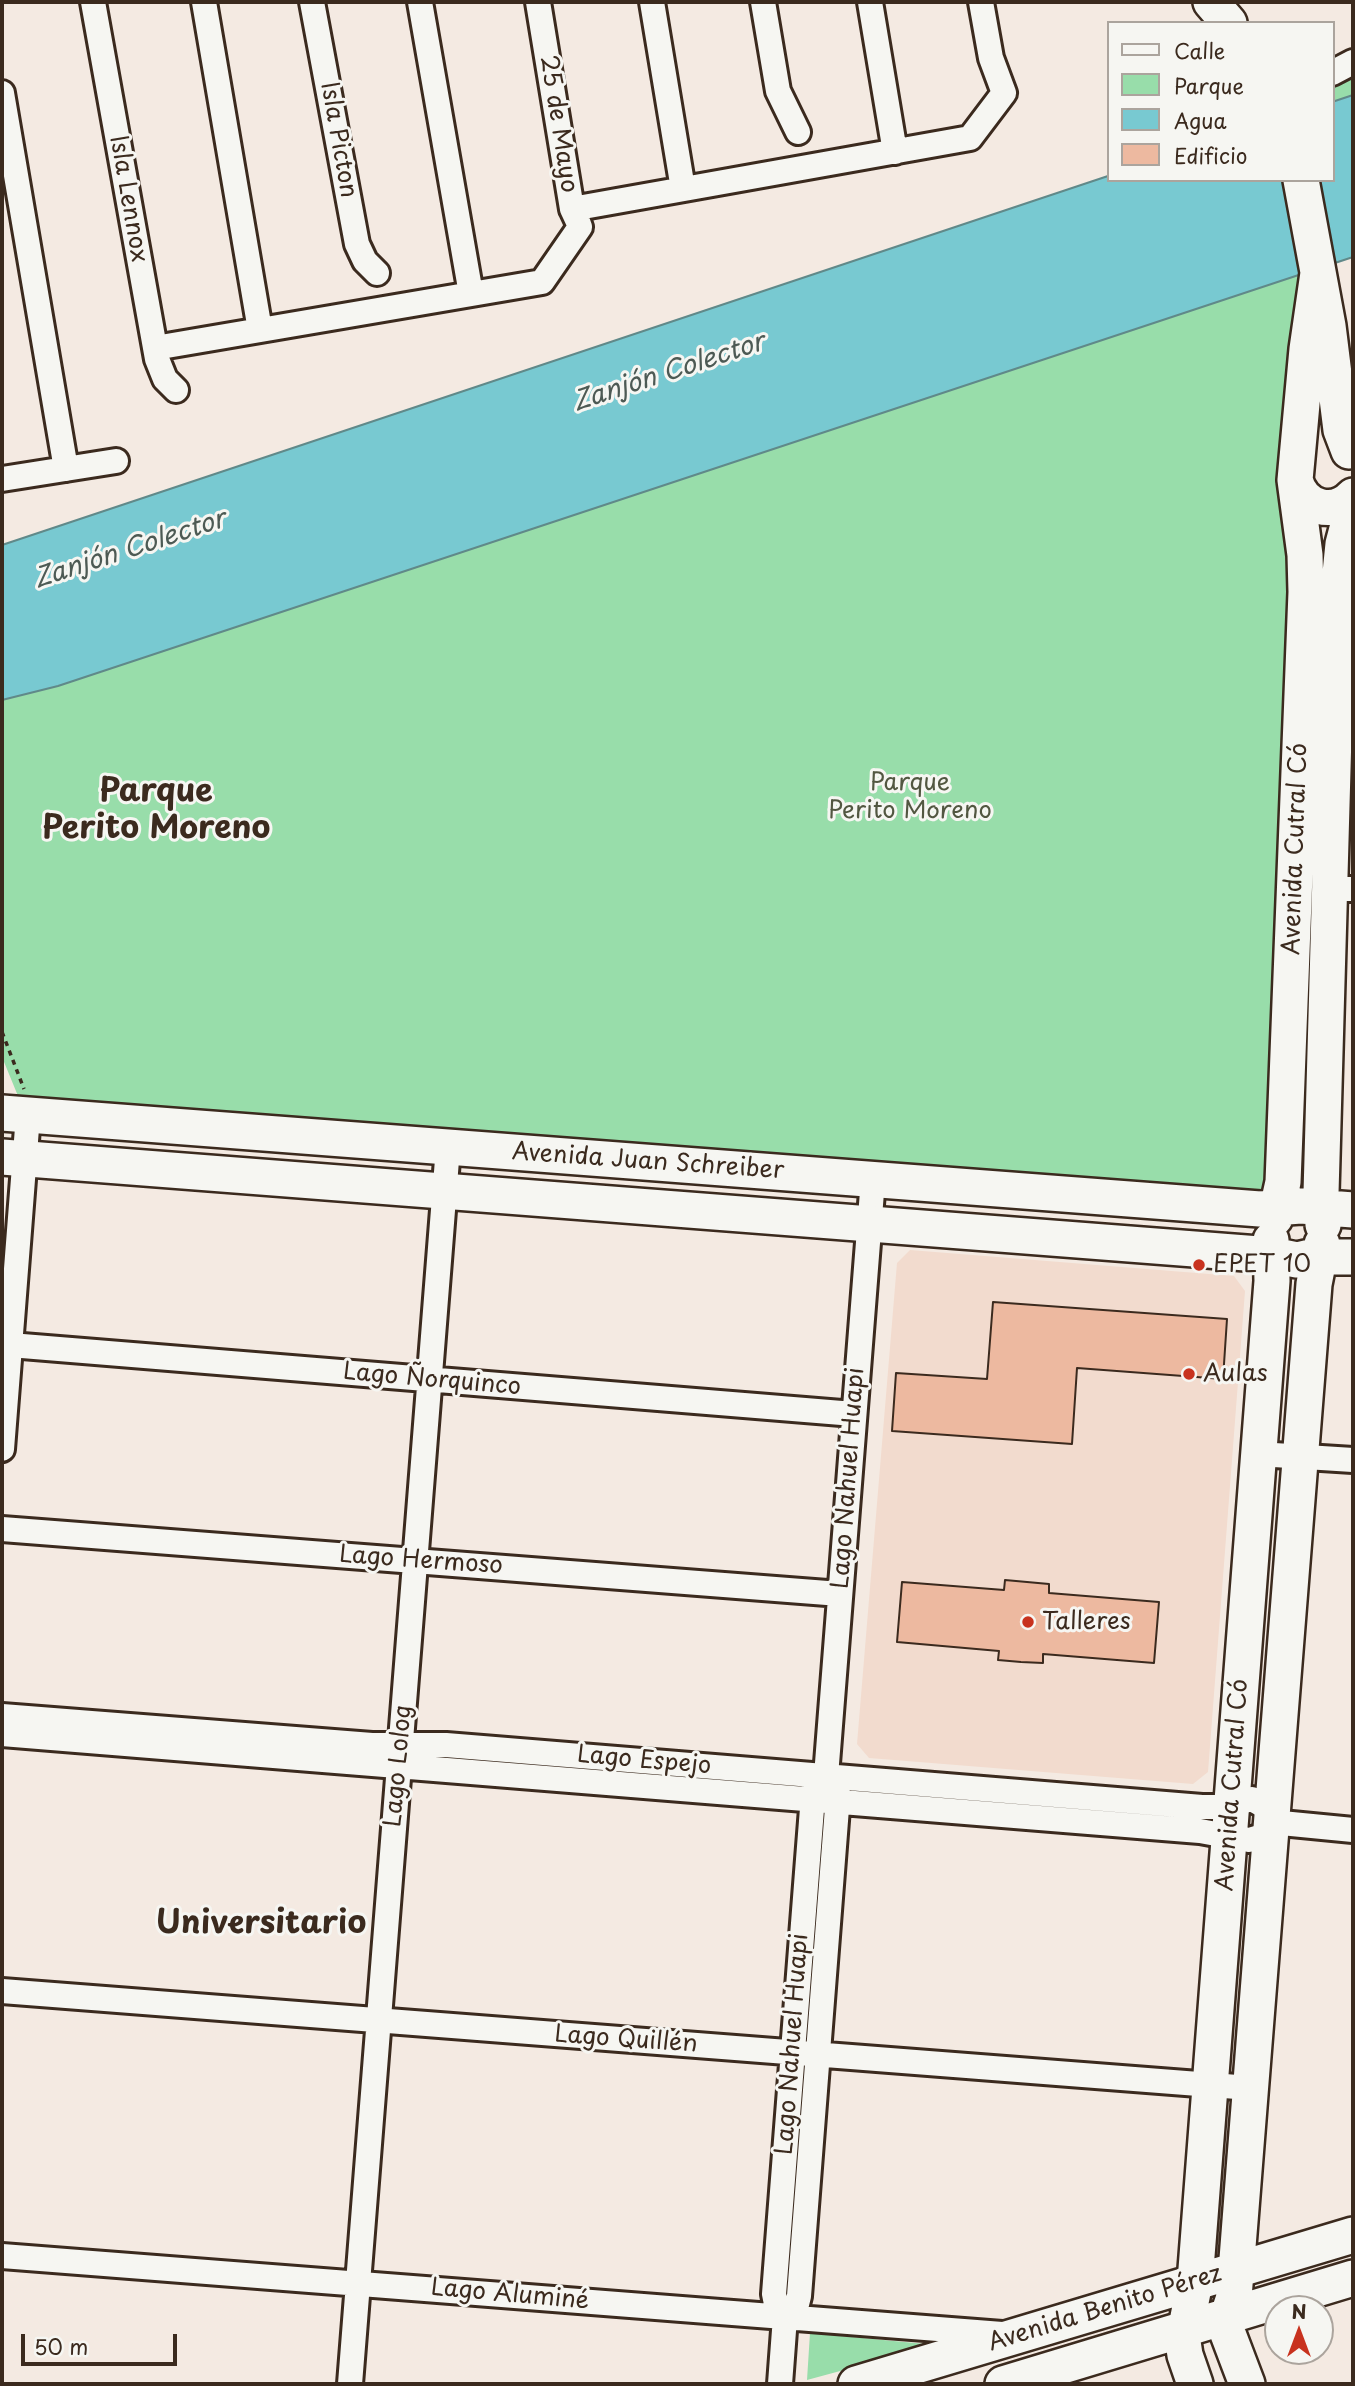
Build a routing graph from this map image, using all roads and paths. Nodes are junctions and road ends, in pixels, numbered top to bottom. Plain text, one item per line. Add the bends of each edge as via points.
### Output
1 (93, 2) edge
2 (204, 2) edge
3 (312, 2) edge
4 (420, 2) edge
5 (538, 2) edge
6 (652, 2) edge
7 (763, 2) edge
8 (870, 2) edge
9 (981, 2) edge
10 (1211, 2) edge
11 (1227, 21) edge
12 (1353, 62) edge
13 (1334, 72) edge
14 (2, 93) edge
15 (798, 132) dead end
16 (895, 152) junction
17 (1301, 182) edge
18 (683, 189) junction
19 (581, 226) junction
20 (377, 273) dead end
21 (1318, 273) junction
22 (471, 294) junction
23 (260, 330) junction
24 (155, 348) junction
25 (176, 390) dead end
26 (1351, 453) edge
27 (116, 461) dead end
28 (66, 469) junction
29 (1296, 471) junction
30 (2, 479) edge
31 (1351, 501) edge
32 (1295, 887) junction
33 (1342, 889) edge
34 (2, 1032) edge
35 (14, 1106) edge
36 (448, 1147) junction
37 (13, 1158) edge
38 (873, 1180) junction
39 (445, 1192) junction
40 (869, 1225) junction
41 (1306, 1232) edge
42 (10, 1345) junction
43 (430, 1380) junction
44 (854, 1414) junction
45 (2, 1449) edge
46 (1258, 1454) junction
47 (1300, 1457) junction
48 (1353, 1460) edge
49 (2, 1529) edge
50 (415, 1561) junction
51 (840, 1594) junction
52 (2, 1716) edge
53 (2, 1734) edge
54 (400, 1755) junction
55 (826, 1776) junction
56 (811, 1799) junction
57 (837, 1801) junction
58 (1230, 1820) junction
59 (1271, 1822) junction
60 (1353, 1830) edge
61 (2, 1992) edge
62 (379, 2021) junction
63 (792, 2053) junction
64 (818, 2055) junction
65 (1210, 2085) junction
66 (1250, 2088) junction
67 (1353, 2235) edge
68 (2, 2256) edge
69 (1235, 2269) junction
70 (1353, 2278) edge
71 (358, 2283) junction
72 (1194, 2287) junction
73 (785, 2317) junction
74 (1220, 2318) junction
75 (1185, 2329) junction
76 (1017, 2336) junction
77 (350, 2384) edge
78 (780, 2384) edge
79 (856, 2384) edge
80 (1003, 2384) edge
81 (1195, 2384) edge
82 (1247, 2384) edge

1 - 24 street, Isla Lennox
2 - 23 street
3 - 20 street, Isla Picton via 357,244
4 - 22 street
5 - 19 street, 25 de Mayo
6 - 18 street
7 - 15 street via 778,91
8 - 16 street
9 - 16 street via 991,58 1004,93 970,138
10 - 11 main road
12 - 13 street
14 - 28 street
16 - 18 street
17 - 21 main road, Avenida Cutral Có
18 - 19 street
19 - 22 street via 542,282
21 - 26 main road, Avenida Cutral Có via 1341,430
21 - 29 main road, Avenida Cutral Có
22 - 23 street
23 - 24 street
24 - 25 street, Isla Lennox via 162,373
26 - 29 main road, Avenida Cutral Có via 1325,443 1309,449
27 - 28 street
28 - 30 street
29 - 31 main road, Avenida Cutral Có via 1303,497 1318,507
29 - 32 main road, Avenida Cutral Có via 1306,592
31 - 33 main road, Avenida Cutral Có via 1339,577
32 - 33 street via 1299,876 1310,871 1321,873
32 - 41 main road, Avenida Cutral Có via 1283,1182
33 - 41 main road, Avenida Cutral Có
34 - 35 path via 22,1084
35 - 36 main road, Avenida Juan Schreiber
35 - 37 street
36 - 38 main road, Avenida Juan Schreiber
36 - 39 street, Lago Lolog
37 - 39 main road, Avenida Juan Schreiber
37 - 42 street
38 - 40 street, Lago Nahuel Huapi
38 - 41 main road, Avenida Juan Schreiber via 1260,1209
39 - 40 main road, Avenida Juan Schreiber
39 - 43 street, Lago Lolog
40 - 41 main road, Avenida Juan Schreiber
40 - 44 street, Lago Nahuel Huapi
41 - 46 main road, Avenida Cutral Có
41 - 47 main road, Avenida Cutral Có via 1314,1284
42 - 43 street, Lago Ñorquinco
42 - 45 street
43 - 44 street, Lago Ñorquinco
43 - 50 street, Lago Lolog
44 - 51 street, Lago Nahuel Huapi
46 - 47 street
46 - 58 main road, Avenida Cutral Có
47 - 48 street
47 - 59 main road, Avenida Cutral Có
49 - 50 street, Lago Hermoso
50 - 51 street, Lago Hermoso
50 - 54 street, Lago Lolog
51 - 55 street, Lago Nahuel Huapi
52 - 54 street, Lago Espejo via 372,1745
53 - 54 street, Lago Espejo
54 - 55 street, Lago Espejo via 446,1745
54 - 56 street, Lago Espejo
54 - 62 street, Lago Lolog
55 - 56 street, Lago Nahuel Huapi via 816,1781
55 - 57 street, Lago Nahuel Huapi via 836,1783
55 - 58 street, Lago Espejo via 1202,1807
56 - 57 street, Lago Espejo
56 - 63 street, Lago Nahuel Huapi
57 - 58 street, Lago Espejo via 1200,1831
57 - 64 street, Lago Nahuel Huapi
58 - 59 street, Lago Espejo via 1254,1840 1267,1832
58 - 59 street, Lago Espejo via 1252,1799 1261,1802
58 - 65 main road, Avenida Cutral Có
59 - 60 street
59 - 66 main road, Avenida Cutral Có
61 - 62 street, Lago Quillén
62 - 63 street, Lago Quillén
62 - 71 street, Lago Lolog
63 - 64 street, Lago Quillén
63 - 73 street, Lago Nahuel Huapi via 774,2294
64 - 65 street, Lago Quillén
64 - 73 street, Lago Nahuel Huapi via 799,2296
65 - 66 street, Lago Quillén
65 - 72 main road, Avenida Cutral Có
66 - 69 main road, Avenida Cutral Có
67 - 69 main road, Avenida Benito Pérez
68 - 71 street, Lago Aluminé
69 - 72 main road, Avenida Benito Pérez
69 - 74 main road, Avenida Cutral Có via 1233,2304
70 - 74 main road, Avenida Benito Pérez
71 - 73 street, Lago Aluminé
71 - 77 street, Lago Lolog
72 - 74 main road via 1199,2312 1207,2318
72 - 75 main road, Avenida Cutral Có
72 - 76 main road, Avenida Benito Pérez
73 - 76 street, Lago Aluminé
73 - 78 street, Lago Nahuel Huapi
74 - 75 main road, Avenida Benito Pérez
74 - 82 main road
75 - 80 main road, Avenida Benito Pérez
75 - 81 main road, Avenida Cutral Có via 1185,2355
76 - 79 main road, Avenida Benito Pérez

